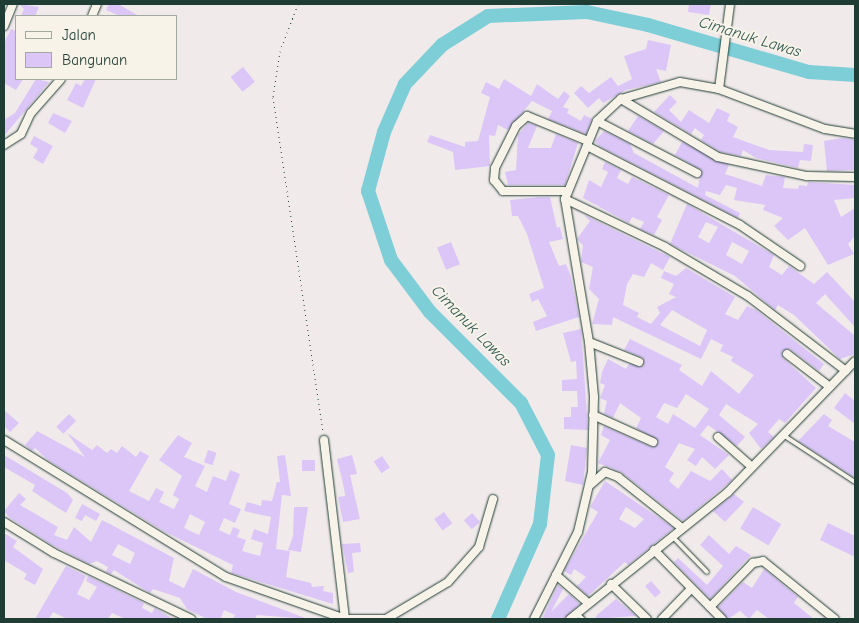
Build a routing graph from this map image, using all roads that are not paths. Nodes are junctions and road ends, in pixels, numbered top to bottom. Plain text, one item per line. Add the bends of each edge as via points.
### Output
1 (13, 4) edge
2 (730, 4) edge
3 (4, 26) edge
4 (60, 80) edge
5 (719, 89) junction
6 (621, 99) junction
7 (597, 121) junction
8 (855, 134) edge
9 (588, 143) junction
10 (4, 146) edge
11 (697, 173) dead end
12 (855, 177) edge
13 (567, 195) junction
14 (800, 266) dead end
15 (589, 342) junction
16 (787, 354) dead end
17 (855, 361) edge
18 (639, 362) dead end
19 (846, 371) junction
20 (830, 387) junction
21 (593, 415) junction
22 (783, 435) junction
23 (718, 437) dead end
24 (4, 440) edge
25 (324, 440) road end
26 (653, 442) dead end
27 (752, 467) junction
28 (855, 482) edge
29 (590, 485) junction
30 (493, 499) dead end
31 (4, 522) edge
32 (682, 528) junction
33 (672, 535) junction
34 (654, 550) junction
35 (707, 572) dead end
36 (556, 575) junction
37 (611, 584) junction
38 (691, 589) junction
39 (588, 602) junction
40 (710, 607) junction
41 (580, 617) edge
42 (190, 619) edge
43 (345, 619) edge
44 (534, 619) edge
45 (570, 619) edge
46 (647, 619) edge
47 (662, 619) edge
48 (722, 619) edge
49 (835, 619) edge

1 - 3 street
2 - 5 street
4 - 10 street via 31,113 21,134
5 - 6 street via 667,83
5 - 8 street via 808,124
6 - 7 street
6 - 12 street via 718,157 814,177
7 - 9 street
7 - 11 street
9 - 13 street
9 - 13 street via 527,116 516,126 495,168 494,180 503,191
9 - 14 street via 754,233
13 - 15 street
13 - 19 street via 748,296
15 - 18 street
15 - 21 street
16 - 20 street
17 - 19 street
19 - 20 street
20 - 22 street
21 - 26 street
21 - 29 street
22 - 27 street
22 - 28 lane via 794,446
23 - 27 street
24 - 43 street via 42,468 226,577 251,589
25 - 43 street
27 - 32 street
29 - 32 street via 605,472 618,477
29 - 36 street via 578,532
30 - 43 street via 479,546 448,582 386,619
31 - 42 street via 54,553
32 - 33 street
33 - 34 street
33 - 35 lane
34 - 37 street
34 - 38 street
36 - 39 street
36 - 44 street
37 - 39 street
37 - 46 street
38 - 40 street
38 - 47 street
39 - 41 street
40 - 48 street
40 - 49 street via 754,563 764,561
41 - 45 street

